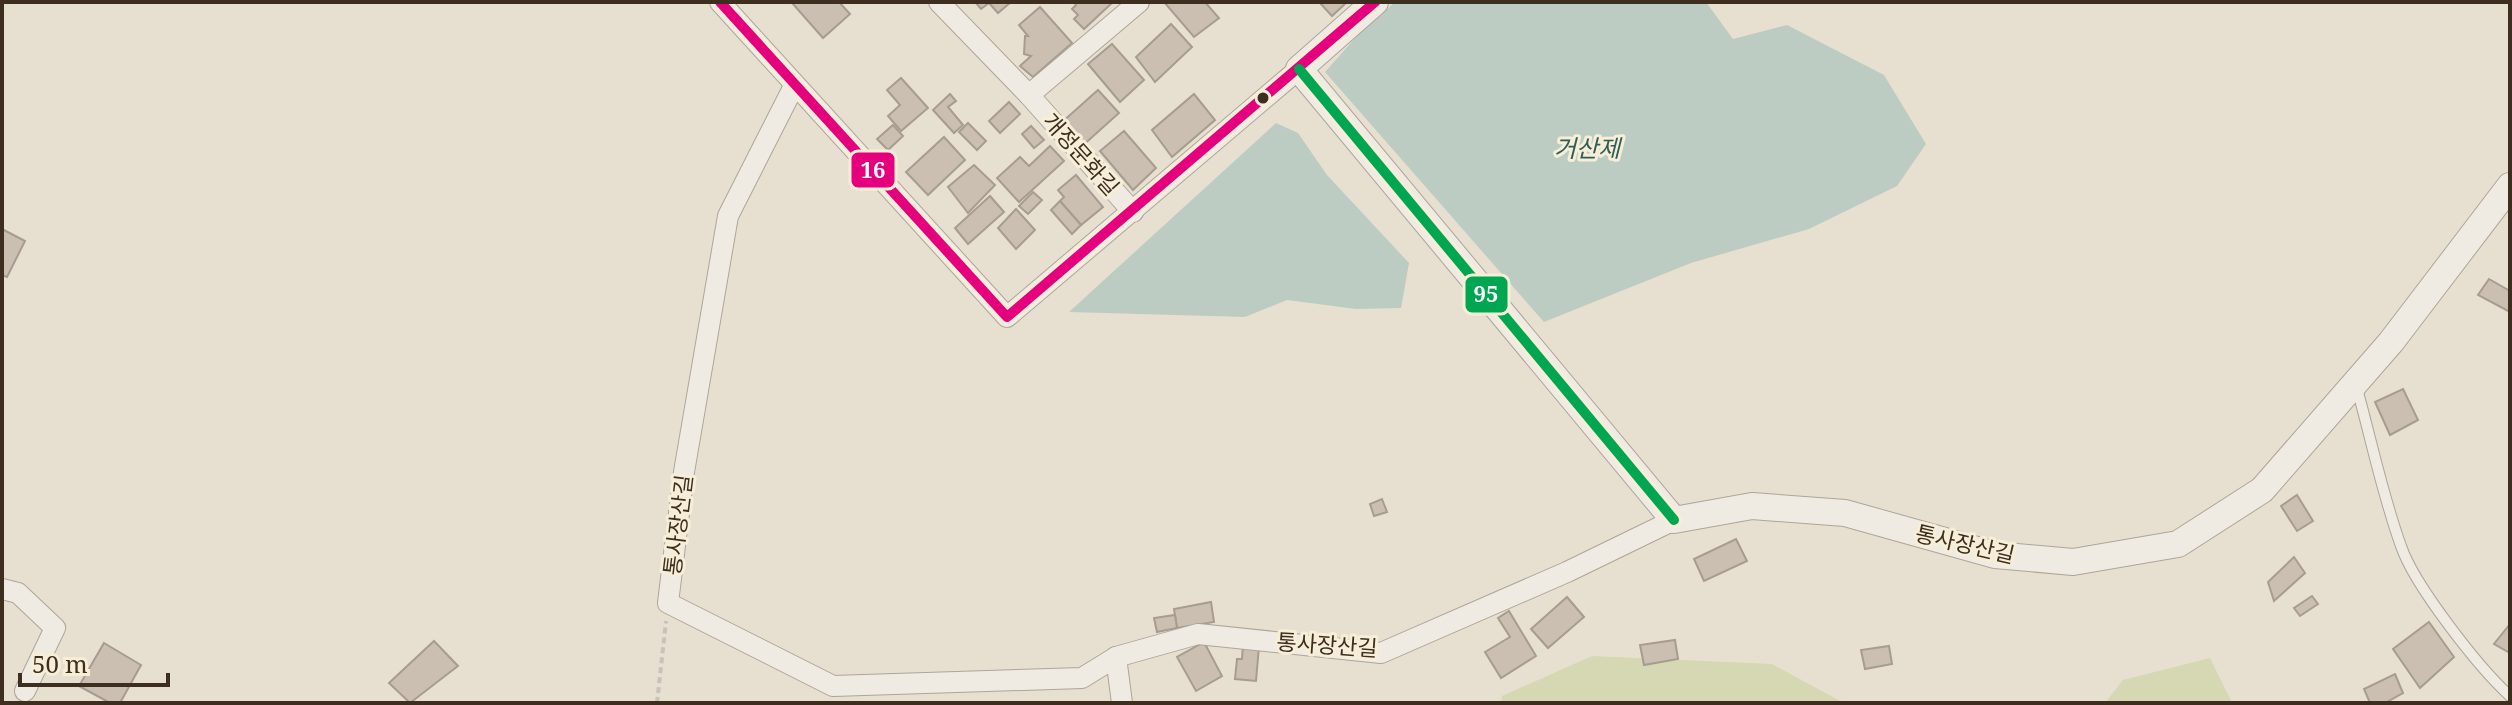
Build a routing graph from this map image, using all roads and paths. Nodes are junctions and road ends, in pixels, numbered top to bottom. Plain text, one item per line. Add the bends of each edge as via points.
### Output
1 (939, 2) edge
2 (1139, 2) edge
3 (1375, 2) edge
4 (733, 7) edge
5 (1299, 69) junction
6 (794, 86) junction
7 (1029, 95) junction
8 (2510, 186) edge
9 (1133, 212) junction
10 (2355, 383) junction
11 (1674, 520) junction
12 (2, 589) edge
13 (668, 603) junction
14 (1116, 657) junction
15 (25, 691) dead end
16 (834, 695) edge
17 (2510, 696) edge
18 (657, 703) edge
19 (1122, 703) edge

1 - 7 street, 개정문화길
2 - 7 street, 개정문화길
3 - 5 street, 개정문화길
4 - 6 street, 개정문화길
5 - 9 street, 개정문화길
5 - 11 street
6 - 9 street, 개정문화길 via 1007,317
6 - 13 street, 통사장산길 via 728,216 684,472
7 - 9 street, 개정문화길
8 - 10 street, 통사장산길
10 - 11 street, 통사장산길 via 2262,490 2178,544 2073,562 1995,555 1845,513 1752,506
10 - 17 lane via 2401,548 2430,597
11 - 14 street, 통사장산길 via 1381,653 1198,634
12 - 15 street via 18,593 55,628
13 - 16 street, 통사장산길
13 - 18 path
14 - 16 street, 통사장산길 via 1082,678
14 - 19 street

